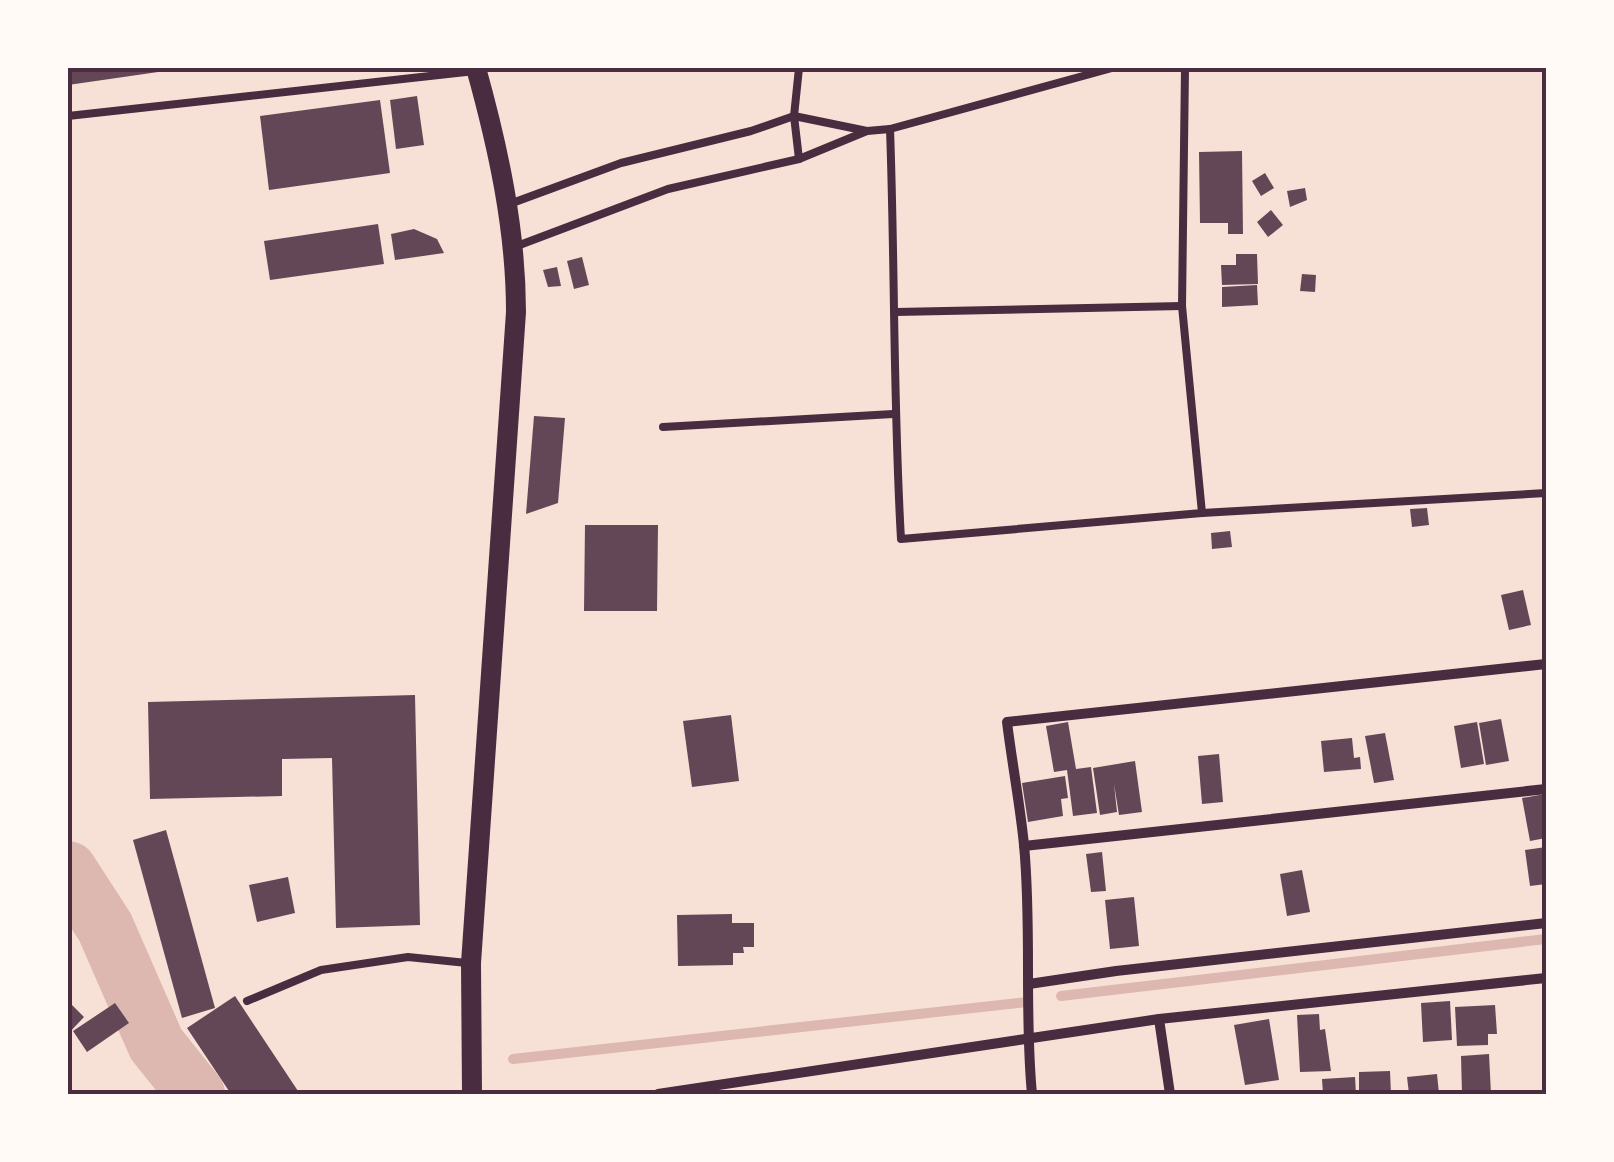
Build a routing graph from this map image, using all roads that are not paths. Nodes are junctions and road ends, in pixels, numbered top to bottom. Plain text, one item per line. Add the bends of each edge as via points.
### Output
1 (798, 68) edge
2 (1112, 68) edge
3 (1185, 68) edge
4 (477, 69) edge
5 (68, 116) edge
6 (794, 116) junction
7 (890, 129) junction
8 (867, 132) junction
9 (799, 160) junction
10 (508, 205) junction
11 (512, 248) junction
12 (1182, 306) junction
13 (896, 312) junction
14 (894, 414) junction
15 (663, 427) dead end
16 (1546, 492) edge
17 (1202, 513) junction
18 (1546, 664) edge
19 (1546, 789) edge
20 (1024, 846) junction
21 (1546, 923) edge
22 (471, 963) junction
23 (1546, 978) edge
24 (1030, 984) junction
25 (248, 1001) dead end
26 (1159, 1019) junction
27 (1027, 1041) junction
28 (472, 1094) edge
29 (658, 1094) edge
30 (1032, 1094) edge
31 (1170, 1094) edge

1 - 6 lane
2 - 7 lane
3 - 12 lane
4 - 5 lane
4 - 10 main road
6 - 8 lane
6 - 9 lane
6 - 10 lane via 621,163
7 - 8 lane
7 - 13 lane
8 - 9 lane
9 - 11 lane via 650,195
10 - 11 main road
11 - 22 main road via 516,337
12 - 13 lane
12 - 17 lane
13 - 14 lane
14 - 15 lane
14 - 17 lane via 901,539
16 - 17 lane
18 - 20 street via 1007,722
19 - 20 street
20 - 24 street
21 - 24 street
22 - 25 lane via 408,957 321,970
22 - 28 main road
23 - 26 street
24 - 27 street
26 - 27 street
26 - 31 street
27 - 29 street
27 - 30 street

